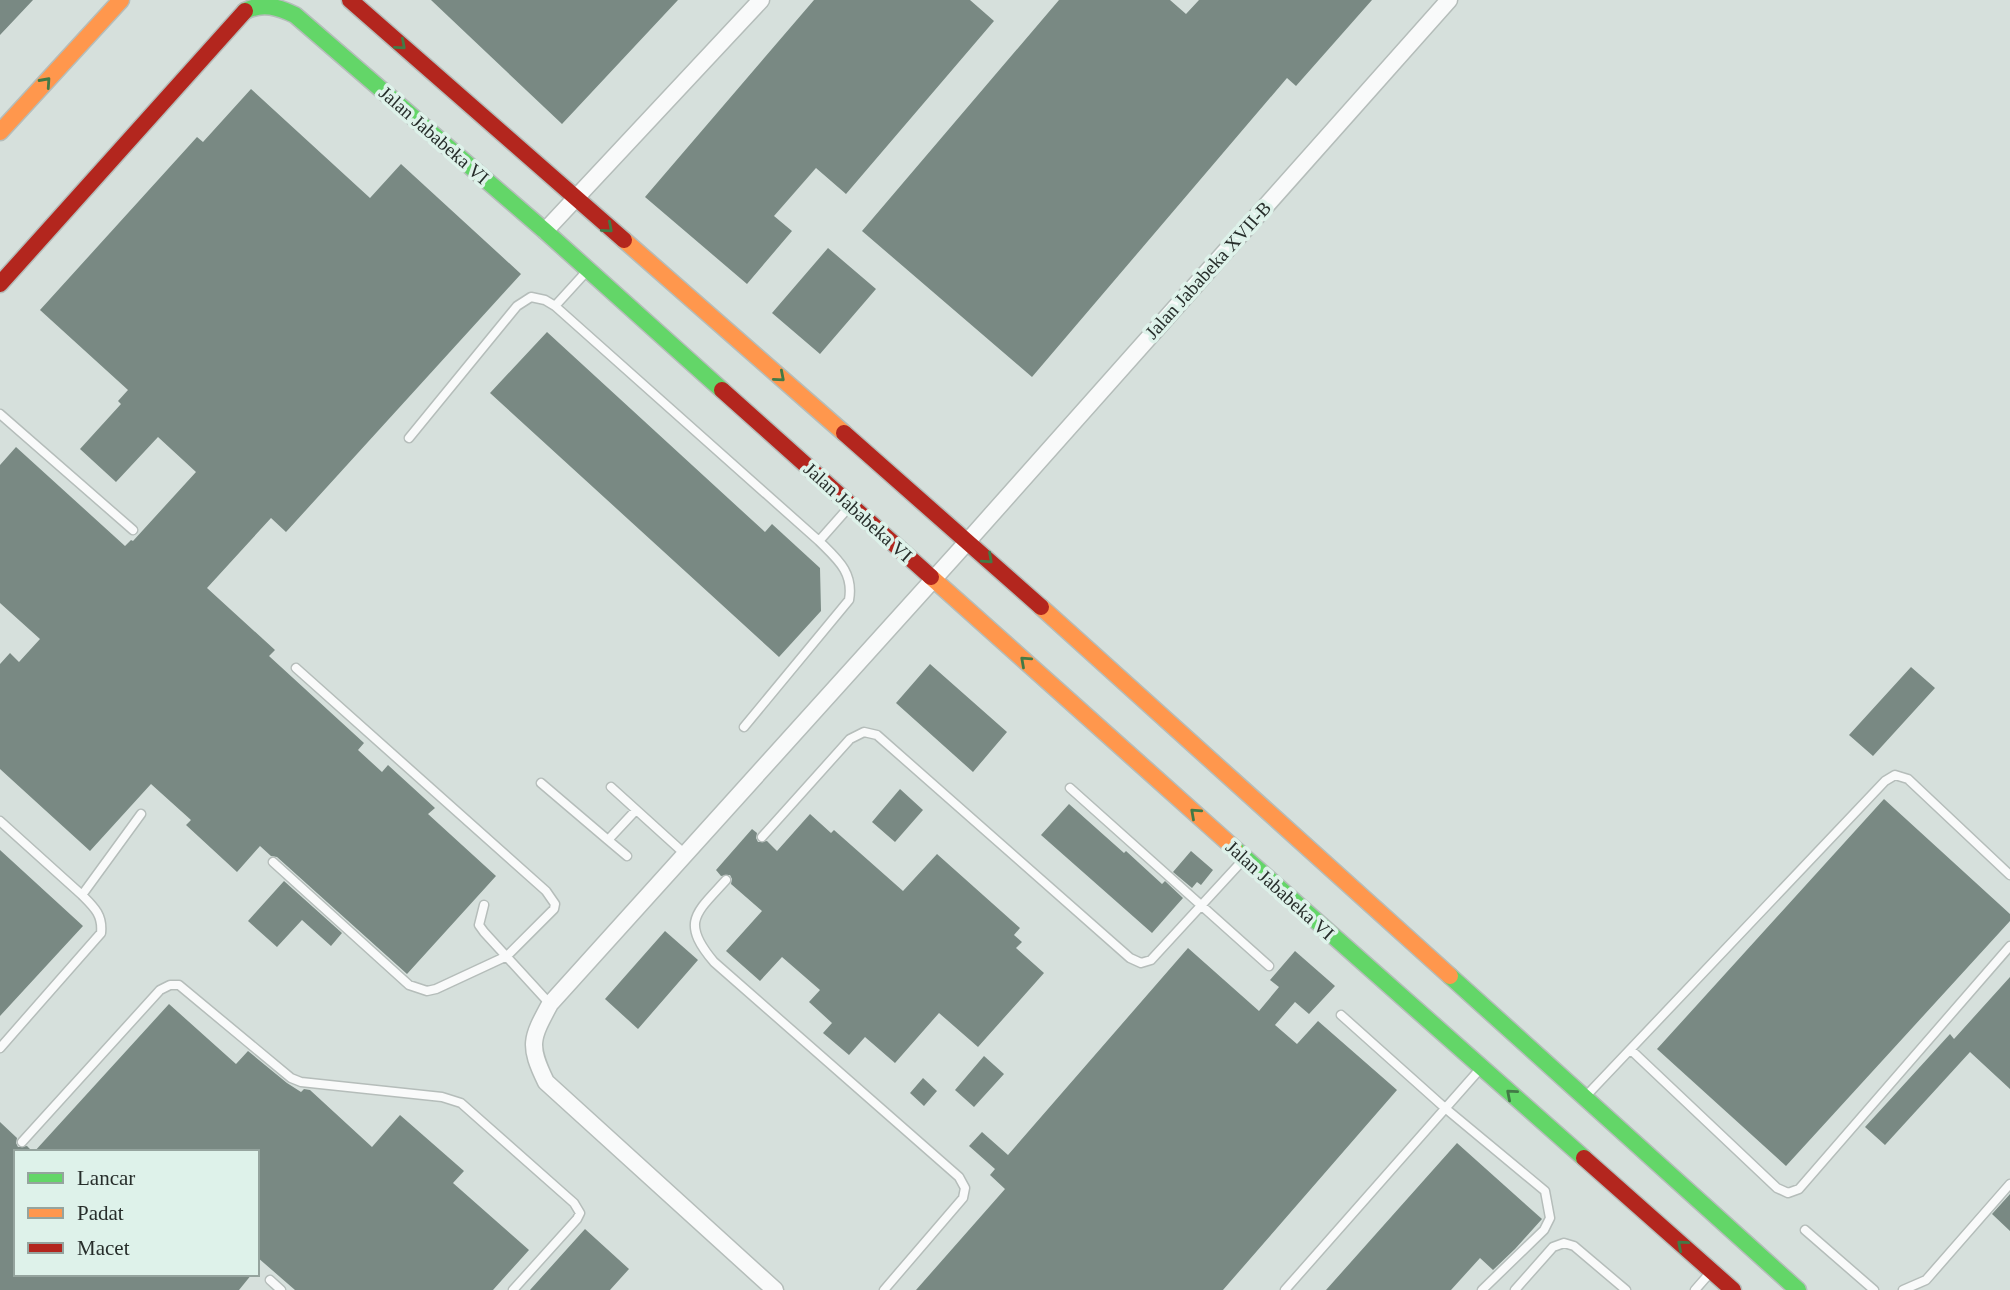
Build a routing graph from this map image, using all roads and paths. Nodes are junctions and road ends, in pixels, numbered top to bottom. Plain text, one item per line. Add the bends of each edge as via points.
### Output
1 (121, 0) edge
2 (350, 0) edge
3 (761, 0) edge
4 (1449, 0) edge
5 (252, 3) edge
6 (0, 132) edge
7 (575, 199) junction
8 (545, 231) junction
9 (587, 271) junction
10 (0, 284) edge
11 (555, 306) junction
12 (0, 414) edge
13 (409, 438) dead end
14 (851, 505) junction
15 (133, 530) dead end
16 (819, 541) junction
17 (968, 541) junction
18 (933, 579) junction
19 (296, 668) dead end
20 (744, 727) dead end
21 (541, 783) dead end
22 (611, 787) dead end
23 (1070, 788) dead end
24 (636, 810) junction
25 (141, 814) dead end
26 (0, 821) edge
27 (762, 837) dead end
28 (608, 840) junction
29 (685, 854) junction
30 (627, 856) dead end
31 (1245, 858) junction
32 (273, 862) dead end
33 (2010, 874) edge
34 (726, 880) dead end
35 (82, 895) junction
36 (484, 905) dead end
37 (1203, 905) junction
38 (2010, 946) edge
39 (507, 956) junction
40 (1269, 966) dead end
41 (550, 1004) junction
42 (1341, 1015) dead end
43 (0, 1048) edge
44 (1631, 1050) junction
45 (1481, 1068) junction
46 (1584, 1098) junction
47 (1445, 1108) junction
48 (22, 1142) dead end
49 (2010, 1184) edge
50 (1805, 1230) dead end
51 (1712, 1271) junction
52 (270, 1280) dead end
53 (1926, 1280) junction
54 (281, 1290) edge
55 (513, 1290) edge
56 (775, 1290) edge
57 (884, 1290) edge
58 (1285, 1290) edge
59 (1482, 1290) edge
60 (1515, 1290) edge
61 (1626, 1290) edge
62 (1695, 1290) edge
63 (1733, 1290) edge
64 (1798, 1290) edge
65 (1874, 1290) edge
66 (1903, 1290) edge
67 (1924, 1290) edge

6 -> 1 street
2 -> 7 street
3 - 7 street
4 - 17 street, Jalan Jababeka XVII-B
5 - 8 street, Jalan Jababeka VI via 274,5 295,15
5 - 10 street, Jalan Jababeka VI
7 - 8 street
7 -> 17 street
8 - 9 street, Jalan Jababeka VI
9 - 11 lane
9 - 14 street, Jalan Jababeka VI
11 - 13 lane via 531,298 517,306
11 - 16 lane
12 - 15 lane
14 - 16 lane
14 - 18 street, Jalan Jababeka VI
16 - 20 lane via 842,564 849,578 849,600
17 - 18 street, Jalan Jababeka XVII-B
17 -> 46 street
18 - 29 street, Jalan Jababeka XVII-B
31 -> 18 street, Jalan Jababeka VI
19 - 39 lane via 554,899 554,909
21 - 28 lane
22 - 24 lane
23 - 37 lane
24 - 28 lane
24 - 29 lane
25 - 35 lane
26 - 35 lane
27 - 37 lane via 850,739 864,732 877,735 1130,958 1141,963 1151,960
28 - 30 lane
29 - 41 street, Jalan Jababeka XVII-B
31 - 37 lane
31 - 45 street, Jalan Jababeka VI
32 - 39 lane via 418,989 445,986
33 - 44 lane via 1908,779 1895,775
34 - 57 lane via 697,912 694,926 703,949 959,1177 965,1188 963,1198
35 - 43 lane via 99,912 101,933
36 - 39 lane via 479,925
37 - 40 lane
38 - 44 lane via 1799,1189 1788,1193 1777,1188
39 - 41 lane
41 - 56 street, Jalan Jababeka XVII-B via 532,1045 546,1082
42 - 47 lane
44 - 46 lane
45 - 47 lane
51 -> 45 street, Jalan Jababeka VI
46 - 64 street
47 - 58 lane
47 - 59 lane via 1545,1191 1550,1218 1544,1230
48 - 55 lane via 160,990 178,985 291,1078 442,1097 461,1104 574,1203 580,1213 577,1219
49 - 53 lane
50 - 65 lane
51 - 62 lane
51 - 63 street, Jalan Jababeka VI
52 - 54 lane
53 - 66 lane
53 - 67 lane
60 - 61 lane via 1553,1247 1564,1243 1574,1246

